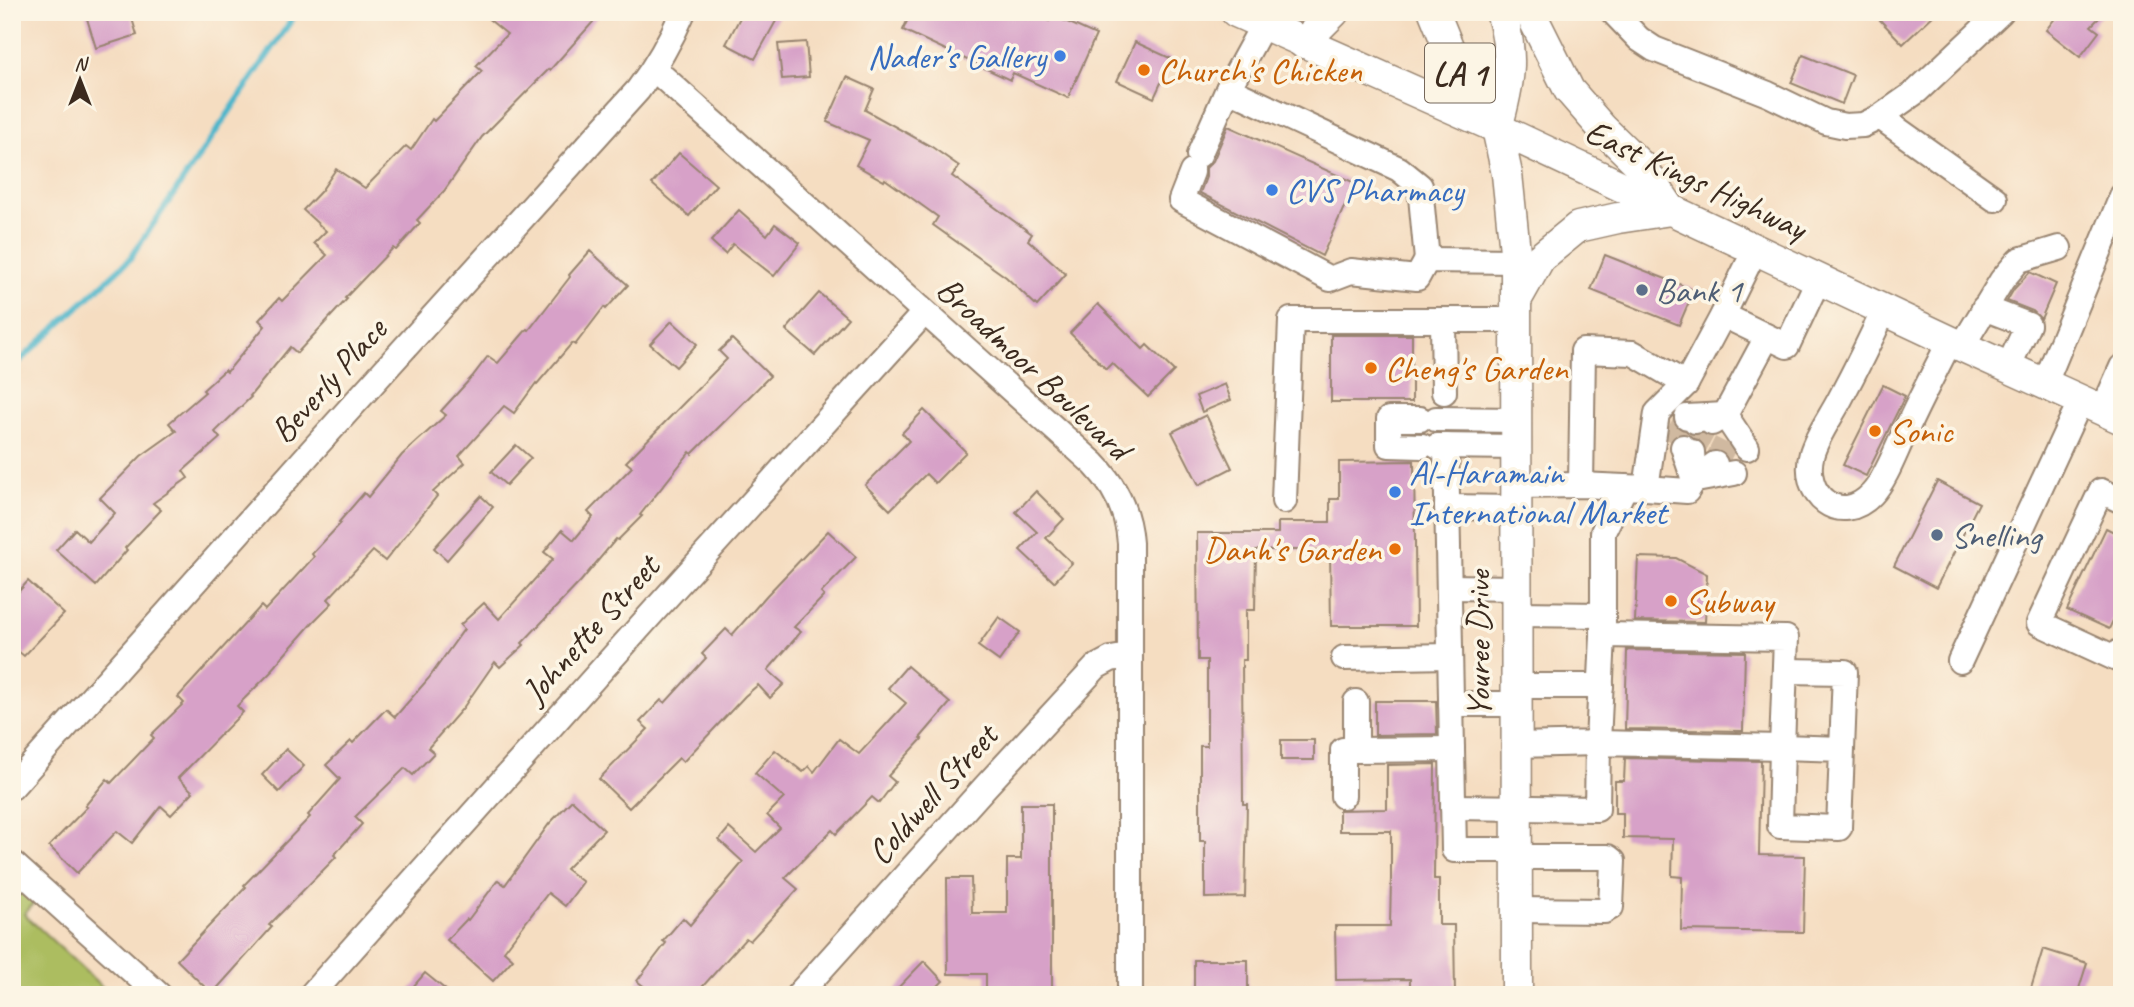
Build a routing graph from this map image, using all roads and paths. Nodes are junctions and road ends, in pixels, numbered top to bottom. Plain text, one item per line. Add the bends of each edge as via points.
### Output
1 (683, 12) edge
2 (1236, 12) edge
3 (1334, 12) edge
4 (1434, 12) edge
5 (1501, 12) edge
6 (1530, 12) edge
7 (1613, 12) edge
8 (2001, 12) edge
9 (1263, 25) junction
10 (1303, 43) junction
11 (654, 69) junction
12 (1228, 89) junction
13 (1880, 117) junction
14 (1497, 128) junction
15 (2122, 196) edge
16 (1995, 199) dead end
17 (1671, 210) junction
18 (2059, 248) dead end
19 (1755, 250) junction
20 (1427, 260) junction
21 (1516, 261) junction
22 (1818, 279) junction
23 (1984, 308) junction
24 (1516, 310) junction
25 (1884, 310) junction
26 (924, 313) junction
27 (1723, 315) junction
28 (1443, 320) junction
29 (1768, 337) junction
30 (1956, 344) junction
31 (2008, 367) junction
32 (2122, 367) edge
33 (2045, 383) junction
34 (1686, 384) junction
35 (1444, 392) dead end
36 (2102, 409) edge
37 (1718, 430) tunnel mouth
38 (1516, 433) junction
39 (1435, 446) junction
40 (1683, 447) dead end
41 (1725, 469) tunnel mouth
42 (1694, 480) junction
43 (1581, 485) junction
44 (1635, 487) junction
45 (1517, 497) junction
46 (1284, 501) dead end
47 (2122, 501) edge
48 (1447, 508) junction
49 (1449, 587) junction
50 (1517, 601) junction
51 (1603, 625) junction
52 (2122, 650) edge
53 (1129, 656) junction
54 (1450, 656) junction
55 (1344, 658) dead end
56 (1960, 661) dead end
57 (1786, 671) junction
58 (1601, 686) junction
59 (1517, 695) junction
60 (1356, 702) dead end
61 (1451, 704) junction
62 (1598, 743) junction
63 (1517, 745) junction
64 (1783, 747) junction
65 (1452, 749) junction
66 (1842, 749) junction
67 (1356, 750) junction
68 (12, 787) edge
69 (1343, 796) dead end
70 (1453, 807) junction
71 (1517, 808) junction
72 (1517, 854) junction
73 (12, 863) edge
74 (1517, 910) junction
75 (159, 995) edge
76 (311, 995) edge
77 (798, 995) edge
78 (1130, 995) edge
79 (1517, 995) edge

1 - 11 street, Beverly Place
2 - 9 main road, East Kings Highway
3 - 10 main road
4 - 14 main road, Youree Drive / LA 1 via 1466,83
5 - 14 main road, Youree Drive / LA 1 via 1510,65
6 - 17 main road via 1569,90 1642,167
7 - 13 street via 1654,48 1826,122 1863,125
8 - 13 street via 1917,91
9 - 10 main road, East Kings Highway
9 - 12 street
10 - 14 main road, East Kings Highway
11 - 26 street, Broadmoor Boulevard
11 - 68 street, Beverly Place
12 - 20 street via 1399,169 1420,186
12 - 20 street via 1181,200 1330,279 1351,271 1417,278
13 - 16 street
14 - 17 main road, East Kings Highway
14 - 21 main road, Youree Drive / LA 1
15 - 33 street
17 - 19 main road, East Kings Highway
17 - 24 main road via 1578,228 1541,258
18 - 23 street via 2019,260
19 - 22 main road, East Kings Highway
19 - 27 street
20 - 21 street
21 - 24 main road, Youree Drive / LA 1
22 - 25 main road, East Kings Highway
22 - 29 street via 1787,346
23 - 30 street
23 - 31 street via 2028,325
24 - 28 street
24 - 38 main road, Youree Drive / LA 1
25 - 30 main road, East Kings Highway
25 - 30 street via 1812,451 1809,470 1821,501 1839,508 1859,505 1874,492
26 - 53 street, Broadmoor Boulevard via 1113,486 1130,534
26 - 76 street, Johnette Street
27 - 29 street
27 - 34 street
28 - 35 street
28 - 46 street via 1291,320
29 - 37 street
30 - 31 main road, East Kings Highway
31 - 33 main road, East Kings Highway
32 - 36 street
33 - 36 main road, East Kings Highway
34 - 43 street via 1633,353 1583,351
34 - 44 street via 1657,413
36 - 56 street
38 - 39 street
38 - 39 street via 1428,419 1389,418 1389,445
38 - 45 main road, Youree Drive / LA 1
39 - 48 street
40 - 42 street
41 - 42 street
42 - 44 street via 1687,491
43 - 44 street
43 - 45 street
44 - 51 street via 1604,532
45 - 48 street
45 - 50 main road, Youree Drive / LA 1
47 - 52 street via 2101,491 2039,623 2117,659
48 - 49 street
49 - 50 street
49 - 54 street
50 - 51 street
50 - 59 main road, Youree Drive / LA 1
51 - 57 street via 1786,638
51 - 58 street
53 - 77 street, Coldwell Street via 1096,667
53 - 78 street, Broadmoor Boulevard
54 - 55 street
54 - 61 street
57 - 64 street
57 - 66 street via 1845,672
58 - 59 street
58 - 62 street
59 - 61 street
59 - 63 main road, Youree Drive / LA 1
60 - 67 street
61 - 65 street
62 - 63 street
62 - 64 street
62 - 71 street via 1597,809
63 - 71 main road, Youree Drive / LA 1
64 - 66 street
64 - 66 street via 1780,826 1803,827 1839,828
65 - 67 street
65 - 70 street
67 - 69 street via 1343,750
70 - 71 street
70 - 72 street via 1454,850
71 - 72 main road, Youree Drive / LA 1
72 - 74 main road, Youree Drive / LA 1
72 - 74 street via 1608,857 1613,861 1611,906 1604,911
73 - 75 street
74 - 79 main road, Youree Drive / LA 1

